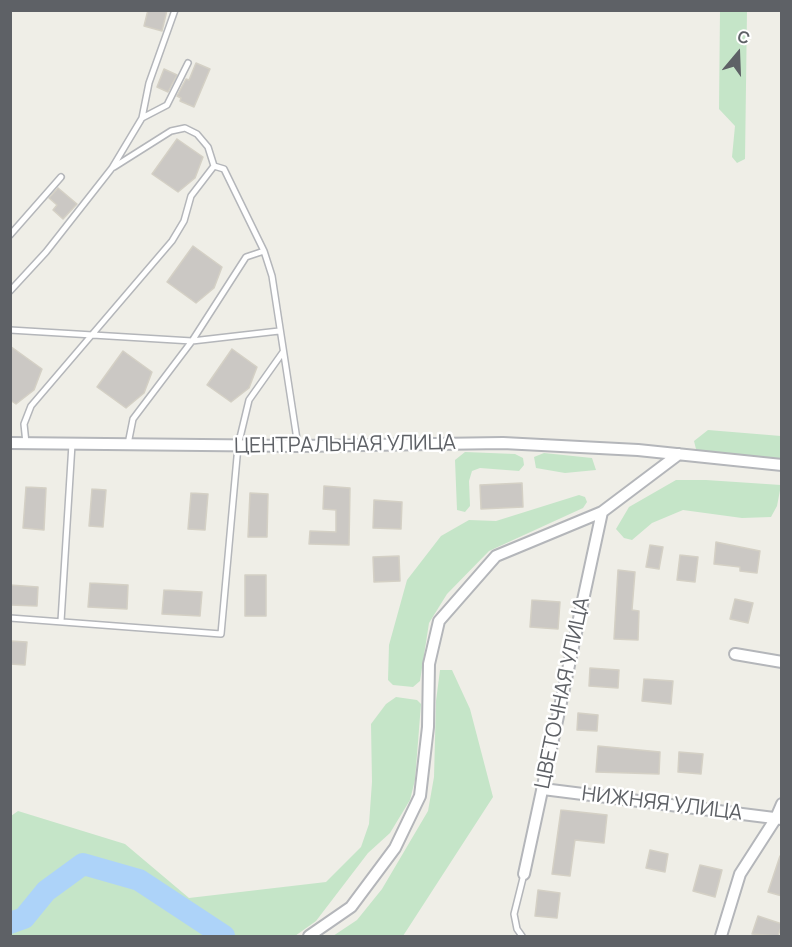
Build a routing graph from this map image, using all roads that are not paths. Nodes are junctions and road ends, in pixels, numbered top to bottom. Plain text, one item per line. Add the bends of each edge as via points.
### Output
1 (175, 10) edge
2 (188, 63) dead end
3 (142, 118) junction
4 (214, 166) junction
5 (112, 168) junction
6 (61, 177) dead end
7 (10, 235) edge
8 (264, 251) junction
9 (10, 291) edge
10 (10, 330) edge
11 (279, 331) junction
12 (90, 336) junction
13 (192, 341) junction
14 (283, 352) junction
15 (10, 443) edge
16 (26, 443) junction
17 (72, 444) junction
18 (128, 444) junction
19 (238, 446) junction
20 (298, 446) junction
21 (679, 454) junction
22 (782, 465) edge
23 (602, 512) junction
24 (10, 618) edge
25 (61, 621) junction
26 (735, 654) dead end
27 (782, 662) edge
28 (543, 789) junction
29 (782, 804) edge
30 (779, 819) edge
31 (524, 874) joint
32 (309, 936) edge
33 (522, 936) edge
34 (721, 936) edge

1 - 3 lane via 149,82
2 - 3 lane via 167,105
3 - 5 lane
4 - 5 lane via 203,140 184,128 171,131
4 - 8 lane via 224,169
4 - 12 lane via 191,196 184,221 171,241
5 - 9 lane
6 - 7 lane
8 - 11 lane via 272,276
8 - 13 lane via 246,256
10 - 12 lane
11 - 13 lane
11 - 14 lane
12 - 13 lane
12 - 16 lane via 31,406 24,424
13 - 18 lane via 133,419
14 - 19 lane via 249,400
14 - 20 lane
15 - 16 street, ЦЕНТРАЛЬНАЯ УЛИЦА
16 - 17 street, ЦЕНТРАЛЬНАЯ УЛИЦА
17 - 18 street, ЦЕНТРАЛЬНАЯ УЛИЦА
17 - 25 lane
18 - 19 street, ЦЕНТРАЛЬНАЯ УЛИЦА
19 - 20 street, ЦЕНТРАЛЬНАЯ УЛИЦА
19 - 25 lane via 221,634
20 - 21 street, ЦЕНТРАЛЬНАЯ УЛИЦА via 503,443
21 - 22 street, ЦЕНТРАЛЬНАЯ УЛИЦА
21 - 23 street
23 - 28 street, ЦВЕТОЧНАЯ УЛИЦА
23 - 32 street via 496,556 439,621 429,664 428,727 420,796 396,848 351,907
24 - 25 lane
26 - 27 street
28 - 30 street, НИЖНЯЯ УЛИЦА
28 - 31 street, ЦВЕТОЧНАЯ УЛИЦА
29 - 30 street
30 - 34 street via 741,874
31 - 33 lane via 514,914

